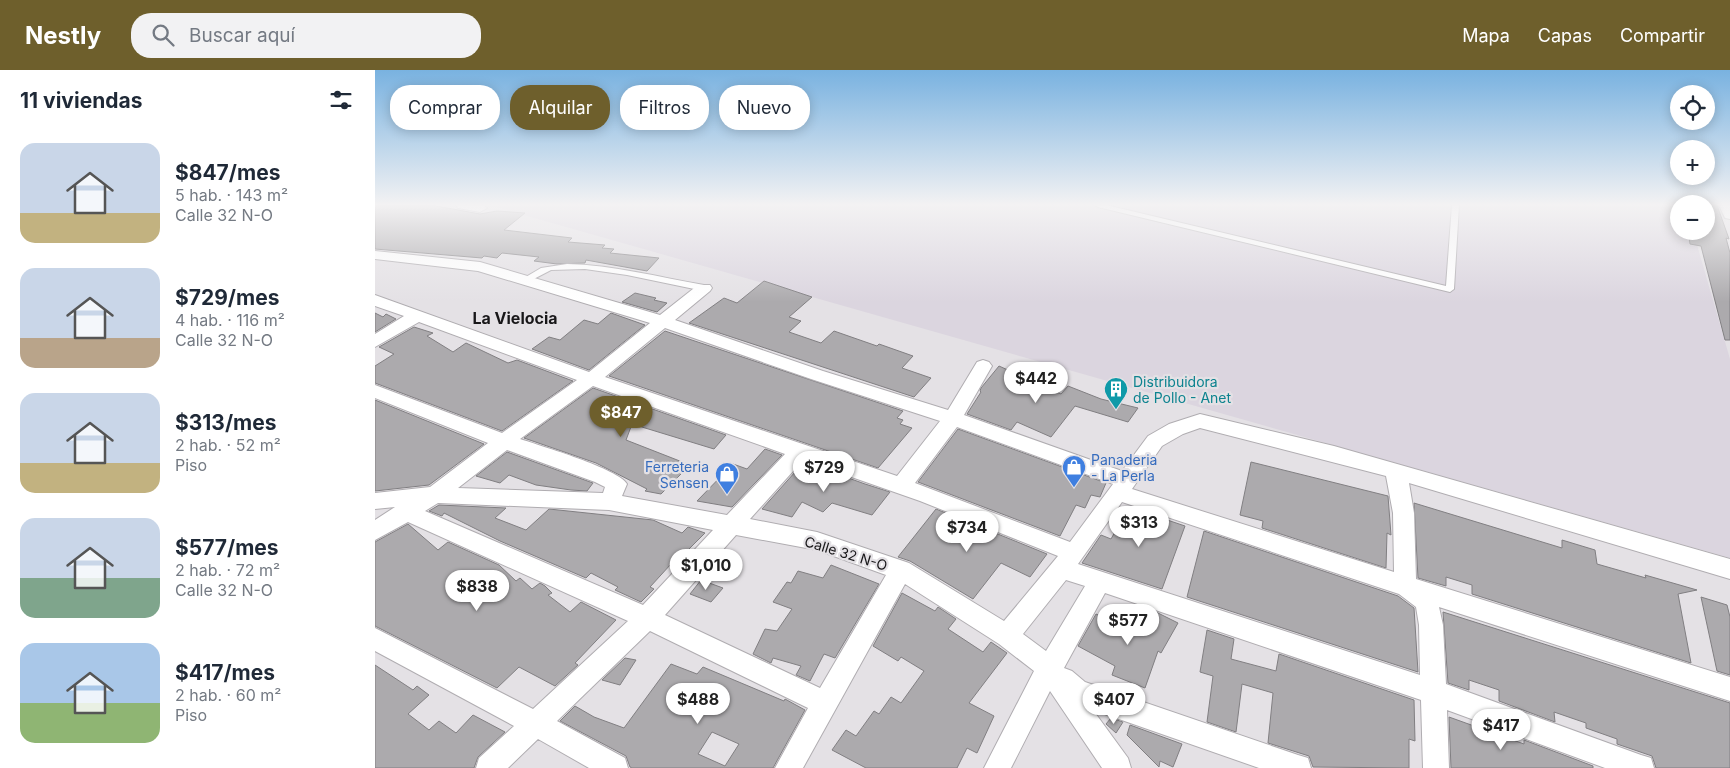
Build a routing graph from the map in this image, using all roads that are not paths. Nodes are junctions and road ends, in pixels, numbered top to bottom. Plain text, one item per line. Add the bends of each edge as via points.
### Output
1 (1234, 238) edge
2 (1454, 238) edge
3 (375, 254) edge
4 (523, 281) junction
5 (704, 288) joint
6 (375, 300) edge
7 (417, 316) junction
8 (664, 322) junction
9 (375, 341) edge
10 (983, 366) dead end
11 (591, 379) junction
12 (375, 390) edge
13 (953, 418) junction
14 (504, 441) junction
15 (798, 452) junction
16 (1395, 472) junction
17 (901, 486) junction
18 (1123, 487) junction
19 (435, 494) junction
20 (375, 501) edge
21 (609, 502) junction
22 (404, 511) junction
23 (729, 526) junction
24 (375, 532) edge
25 (1068, 561) junction
26 (1730, 569) edge
27 (901, 570) junction
28 (1100, 581) junction
29 (1405, 585) junction
30 (647, 618) junction
31 (1007, 636) junction
32 (375, 639) edge
33 (1049, 668) junction
34 (1730, 689) edge
35 (1434, 693) junction
36 (825, 703) junction
37 (535, 723) junction
38 (489, 768) edge
39 (615, 768) edge
40 (788, 768) edge
41 (997, 768) edge
42 (1118, 768) edge
43 (1298, 768) edge
44 (1436, 768) edge
45 (1641, 768) edge

1 - 2 lane via 1450,289
3 - 4 street via 480,267
4 - 5 lane via 553,268 584,268
4 - 8 street
5 - 8 street
6 - 7 street
7 - 9 street
7 - 11 street
8 - 11 street
8 - 13 street
10 - 13 street
11 - 14 street
11 - 15 street
12 - 14 street
13 - 17 street
13 - 18 street
14 - 19 street
14 - 21 street via 617,484
15 - 17 street
15 - 23 street
16 - 18 street via 1201,421 1176,429 1155,441
16 - 26 street
16 - 29 street via 1403,508
17 - 25 street
18 - 25 street
18 - 29 street
19 - 20 street, Calle 32 N-O
19 - 21 street, Calle 32 N-O
19 - 22 street
21 - 23 street, Calle 32 N-O
22 - 24 street
22 - 30 street
23 - 27 street, Calle 32 N-O via 817,541
23 - 30 street
25 - 28 street
25 - 31 street
27 - 31 street, Calle 32 N-O
27 - 36 street
28 - 33 street
28 - 35 street
29 - 34 street via 1562,638
29 - 35 street via 1426,602 1431,626
30 - 36 street
30 - 37 street
31 - 33 street, Calle 32 N-O
32 - 37 street
33 - 41 street
33 - 42 street, Calle 32 N-O
33 - 43 street via 1077,692
35 - 44 street
35 - 45 street
36 - 40 street
37 - 38 street
37 - 39 street

